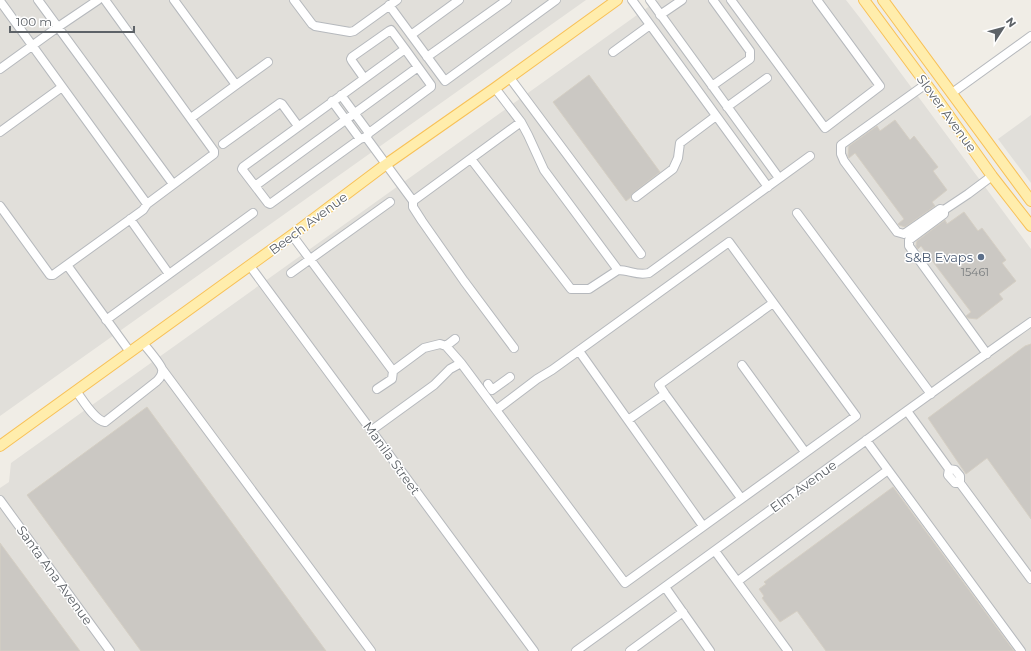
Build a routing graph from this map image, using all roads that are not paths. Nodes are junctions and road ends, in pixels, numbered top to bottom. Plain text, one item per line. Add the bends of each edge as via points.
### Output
1 (38, 0) edge
2 (98, 0) edge
3 (105, 0) edge
4 (174, 0) edge
5 (294, 0) edge
6 (397, 0) edge
7 (459, 0) edge
8 (507, 0) edge
9 (556, 0) edge
10 (617, 0) edge
11 (632, 0) edge
12 (650, 0) edge
13 (682, 0) edge
14 (713, 0) edge
15 (731, 0) edge
16 (818, 0) edge
17 (864, 0) edge
18 (883, 0) edge
19 (0, 1) edge
20 (389, 5) junction
21 (660, 15) junction
22 (650, 25) junction
23 (58, 28) junction
24 (411, 35) junction
25 (1031, 36) edge
26 (32, 46) junction
27 (405, 49) junction
28 (613, 52) dead end
29 (427, 57) junction
30 (268, 62) dead end
31 (418, 67) junction
32 (0, 69) edge
33 (364, 78) junction
34 (510, 78) junction
35 (767, 78) dead end
36 (926, 84) junction
37 (236, 85) junction
38 (712, 86) junction
39 (62, 87) junction
40 (495, 88) junction
41 (952, 93) junction
42 (341, 95) junction
43 (332, 101) junction
44 (728, 107) junction
45 (355, 114) junction
46 (716, 116) junction
47 (191, 118) junction
48 (346, 120) junction
49 (521, 122) junction
50 (298, 126) junction
51 (0, 132) edge
52 (365, 136) junction
53 (223, 144) dead end
54 (810, 156) dead end
55 (471, 159) junction
56 (385, 165) junction
57 (992, 176) junction
58 (779, 178) junction
59 (173, 184) junction
60 (255, 186) junction
61 (768, 187) junction
62 (636, 197) dead end
63 (413, 201) junction
64 (1031, 201) edge
65 (390, 202) dead end
66 (146, 204) junction
67 (0, 206) edge
68 (944, 210) junction
69 (253, 213) dead end
70 (797, 214) dead end
71 (130, 219) junction
72 (1031, 226) edge
73 (292, 235) junction
74 (641, 254) dead end
75 (310, 260) junction
76 (67, 265) junction
77 (250, 266) junction
78 (618, 270) junction
79 (291, 273) dead end
80 (169, 274) junction
81 (773, 302) junction
82 (106, 320) junction
83 (1031, 322) edge
84 (455, 339) dead end
85 (143, 343) junction
86 (446, 346) junction
87 (514, 348) dead end
88 (579, 351) junction
89 (130, 352) junction
90 (987, 354) junction
91 (461, 363) junction
92 (742, 365) dead end
93 (162, 369) junction
94 (393, 371) junction
95 (510, 377) dead end
96 (488, 384) dead end
97 (377, 389) dead end
98 (76, 391) junction
99 (665, 394) junction
100 (931, 394) junction
101 (496, 410) junction
102 (907, 411) junction
103 (628, 420) junction
104 (372, 430) junction
105 (866, 440) junction
106 (0, 446) edge
107 (805, 452) junction
108 (888, 470) junction
109 (741, 498) junction
110 (0, 500) edge
111 (704, 526) junction
112 (716, 550) junction
113 (1031, 578) edge
114 (738, 581) junction
115 (665, 587) junction
116 (683, 612) junction
117 (110, 651) edge
118 (371, 651) edge
119 (534, 651) edge
120 (576, 651) edge
121 (630, 651) edge
122 (710, 651) edge
123 (788, 651) edge
124 (1021, 651) edge

1 - 23 street
2 - 23 street
3 - 47 street
4 - 37 street
5 - 20 street via 315,26 350,32
6 - 20 street
7 - 24 street
8 - 29 street
9 - 29 street via 445,81
10 - 34 main road, Beech Avenue
11 - 22 street
12 - 21 street
13 - 21 street
14 - 38 street via 750,51 750,59
15 - 16 street via 825,128 880,86
17 - 36 main road, Slover Avenue
18 - 41 main road, Slover Avenue
19 - 26 street
20 - 24 street
21 - 38 street
22 - 28 street
22 - 46 street
23 - 26 street
23 - 59 street
24 - 29 street
25 - 41 street
26 - 32 street
26 - 39 street
27 - 31 street
27 - 33 street
27 - 33 street via 392,31 389,31 352,57
30 - 37 street
31 - 45 street
31 - 52 street via 431,87
33 - 42 street
34 - 40 main road, Beech Avenue
34 - 74 street
35 - 44 street
36 - 57 main road, Slover Avenue
36 - 68 street via 841,145 841,154 847,166 897,232 904,234 940,209
37 - 47 street
38 - 44 street
39 - 51 street
39 - 66 street
40 - 49 street
40 - 56 main road, Beech Avenue
41 - 64 main road, Slover Avenue
42 - 43 street
42 - 45 street
43 - 48 street
43 - 50 street
44 - 58 street
45 - 48 street
45 - 52 street
46 - 61 street
46 - 62 street via 680,143 673,169
47 - 59 street via 215,153
48 - 52 street
48 - 60 street
49 - 55 street
49 - 78 street via 544,170
50 - 53 street via 280,103
50 - 60 street via 242,167
52 - 56 street
52 - 60 street via 270,204
54 - 58 street
55 - 63 street
55 - 78 street via 571,289 589,289
56 - 63 street
56 - 73 main road, Beech Avenue
57 - 68 street
57 - 72 main road, Slover Avenue
58 - 61 street
59 - 66 street
61 - 78 street via 648,273 637,274
63 - 87 street via 413,207 422,221
65 - 75 street
66 - 71 street via 143,210
67 - 76 street via 50,275
68 - 90 street via 944,214 909,240 909,246
69 - 80 street
70 - 100 street
71 - 76 street
71 - 80 street
73 - 75 street
73 - 77 main road, Beech Avenue
75 - 79 street
75 - 94 street
76 - 82 street
77 - 85 main road, Beech Avenue
77 - 104 street, Manila Street
80 - 82 street
81 - 88 street via 729,242
81 - 99 street via 659,385
81 - 107 street via 856,416
82 - 89 street
83 - 90 street, Elm Avenue
84 - 86 street
85 - 89 main road, Beech Avenue
85 - 93 street
86 - 91 street
86 - 94 street via 440,344 424,348
88 - 101 street
88 - 103 street
89 - 98 main road, Beech Avenue
90 - 100 street, Elm Avenue
91 - 101 street
91 - 104 street
92 - 107 street
93 - 98 street via 158,381 105,422 95,417
93 - 118 street
94 - 97 street via 392,379
95 - 96 street via 492,390
98 - 106 main road, Beech Avenue
99 - 103 street
99 - 109 street
100 - 102 street, Elm Avenue
101 - 111 street via 625,583
102 - 105 street, Elm Avenue
102 - 113 street via 950,469 948,475 955,483 960,483
103 - 111 street
104 - 119 street, Manila Street
105 - 108 street
105 - 112 street, Elm Avenue
107 - 109 street
108 - 114 street
108 - 124 street
109 - 111 street
110 - 117 street, Santa Ana Avenue
112 - 114 street
112 - 115 street, Elm Avenue
114 - 123 street
115 - 116 street
115 - 120 street, Elm Avenue
116 - 121 street
116 - 122 street

